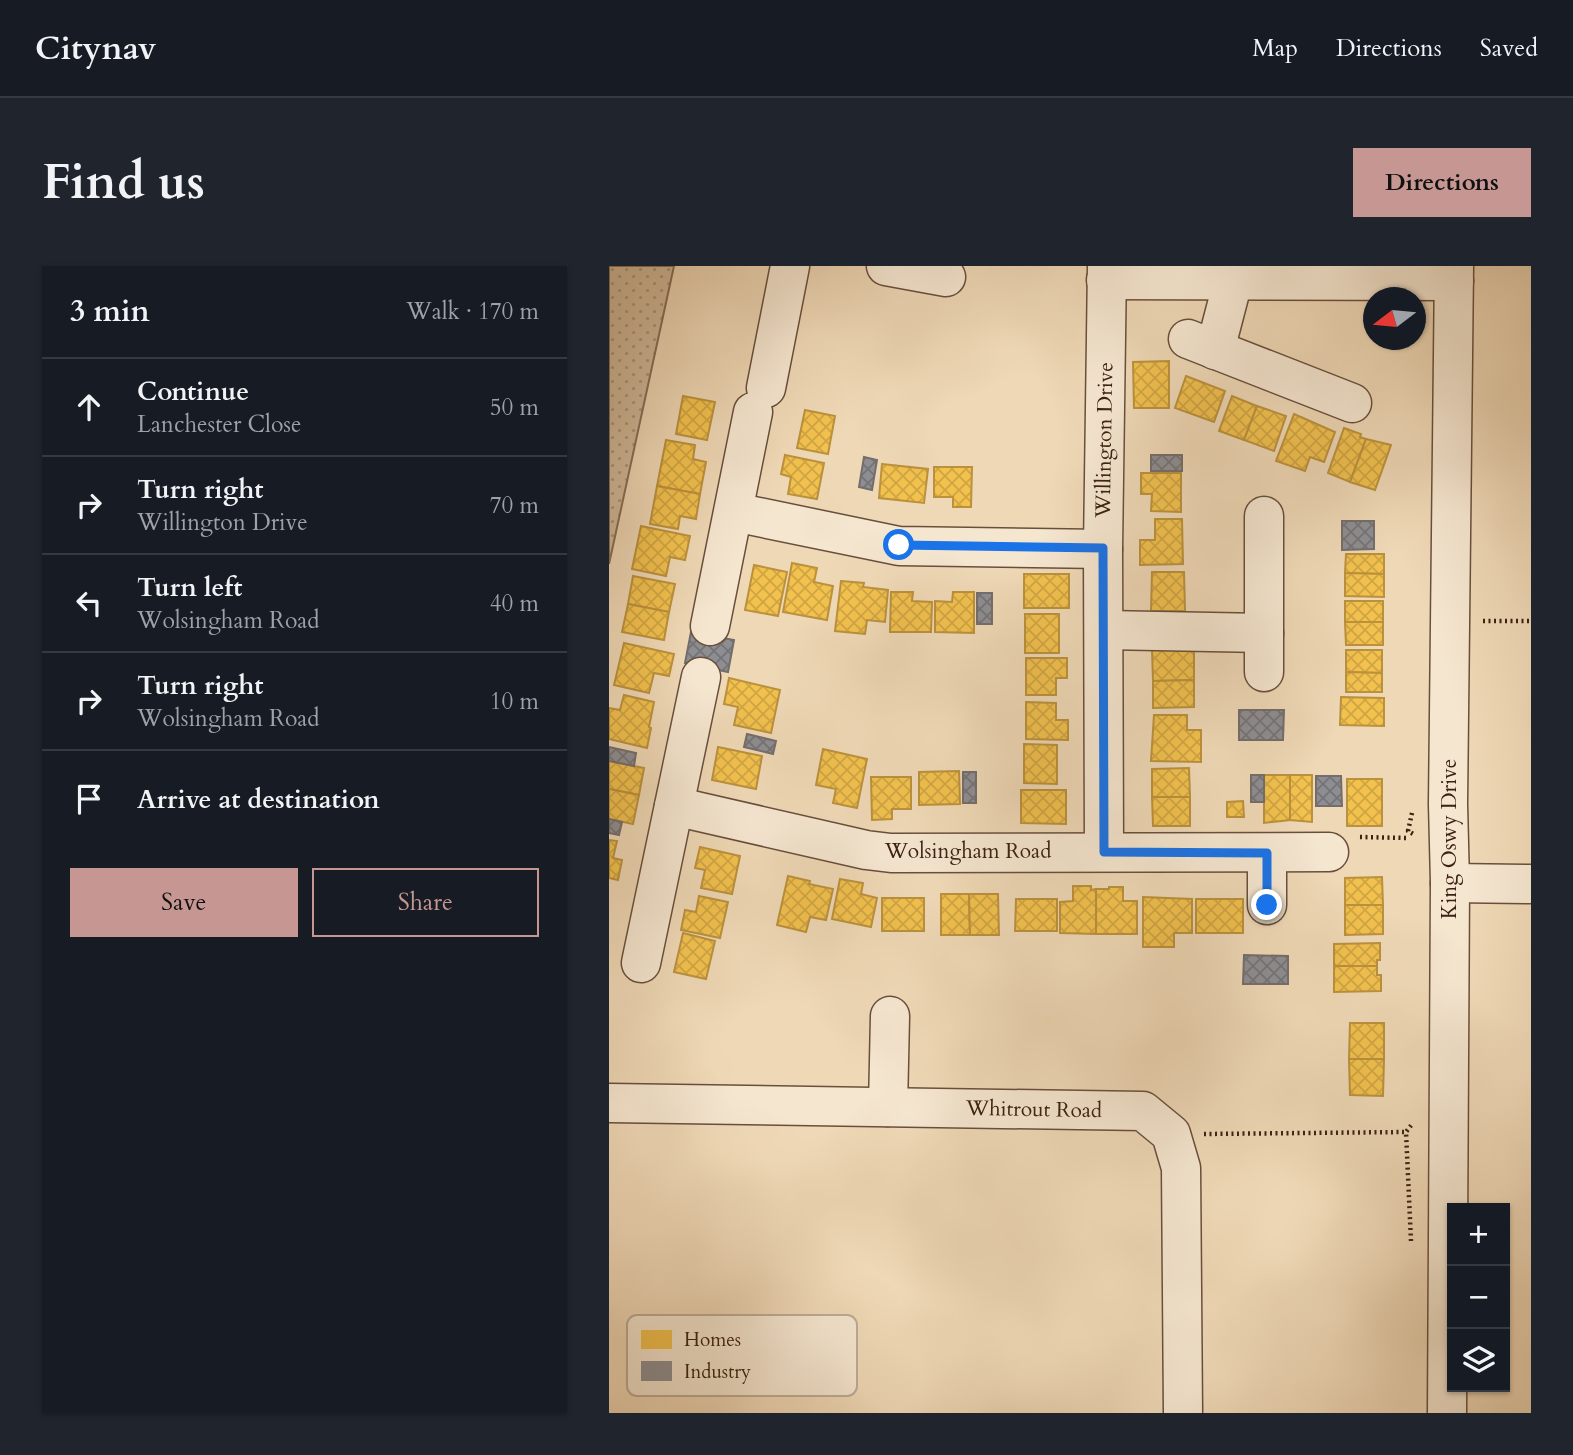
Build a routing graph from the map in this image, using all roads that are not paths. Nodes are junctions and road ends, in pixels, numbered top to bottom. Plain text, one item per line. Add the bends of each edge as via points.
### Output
1 (790, 266) edge
2 (886, 266) edge
3 (1107, 273) edge
4 (1354, 273) edge
5 (1454, 274) edge
6 (946, 277) dead end
7 (1233, 281) junction
8 (1352, 403) dead end
9 (734, 512) junction
10 (1264, 516) dead end
11 (1103, 548) junction
12 (710, 626) dead end
13 (1104, 630) junction
14 (1264, 633) junction
15 (1264, 672) dead end
16 (701, 677) dead end
17 (674, 806) junction
18 (1340, 845) road end
19 (1104, 852) junction
20 (1267, 853) junction
21 (1450, 883) junction
22 (1531, 884) edge
23 (1267, 905) dead end
24 (641, 963) dead end
25 (890, 1016) dead end
26 (609, 1102) edge
27 (888, 1107) junction
28 (1183, 1413) edge
29 (1447, 1413) edge

1 - 9 street
2 - 6 street
3 - 7 street, Willington Drive
3 - 11 street, Willington Drive
4 - 5 street, Willington Drive
4 - 7 street, Willington Drive
5 - 21 street, King Oswy Drive
7 - 8 street via 1201,345
9 - 11 street via 899,545
9 - 12 street
10 - 14 street
11 - 13 street, Willington Drive
13 - 14 street
13 - 19 street, Willington Drive
14 - 15 street
16 - 17 street
17 - 19 street, Wolsingham Road via 879,851
17 - 24 street
18 - 20 street, Wolsingham Road
19 - 20 street, Wolsingham Road
20 - 23 street
21 - 22 street
21 - 29 street, King Oswy Drive
25 - 27 street
26 - 27 street, Whitrout Road
27 - 28 street, Whitrout Road via 1143,1111 1171,1134 1181,1168

